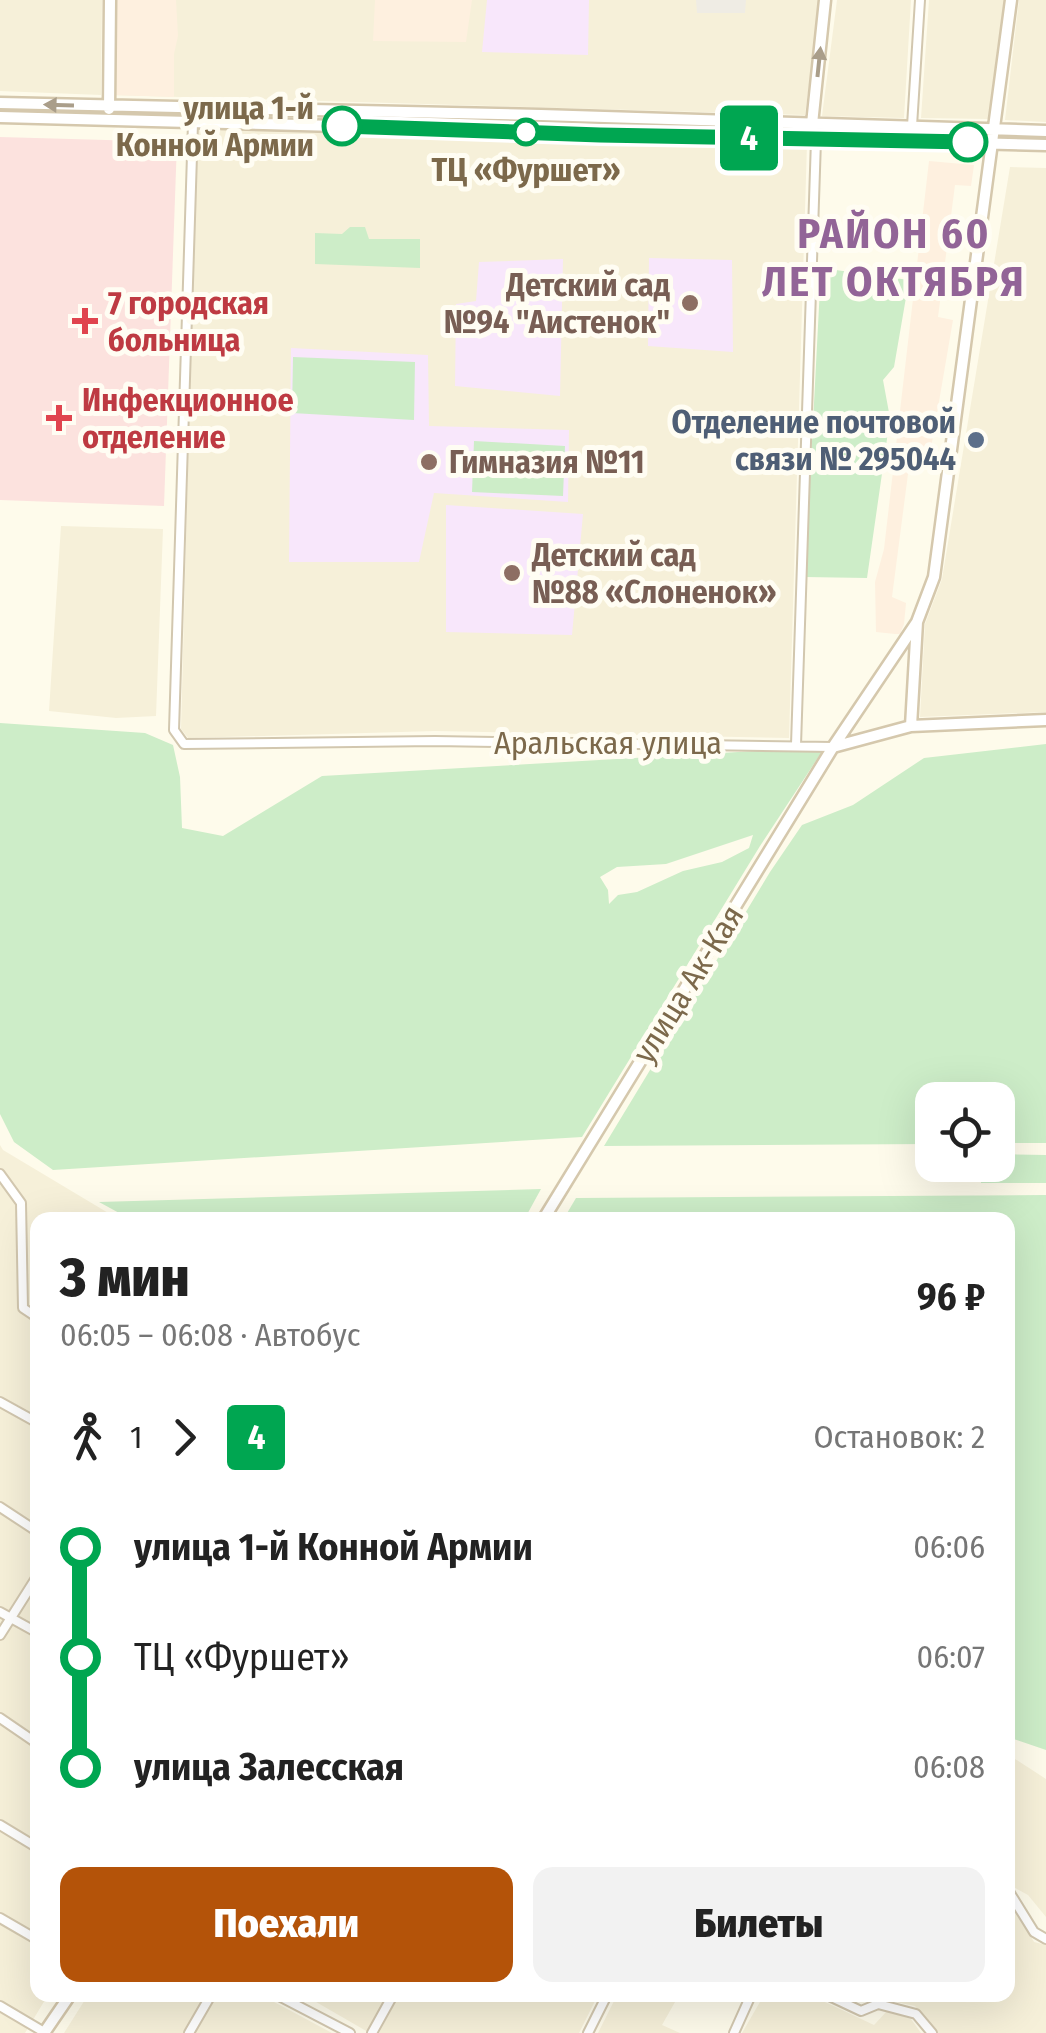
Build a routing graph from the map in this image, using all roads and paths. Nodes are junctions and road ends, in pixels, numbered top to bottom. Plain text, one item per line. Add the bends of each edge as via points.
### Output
1 (110, 0) edge
2 (825, 0) edge
3 (920, 0) edge
4 (1011, 0) edge
5 (0, 103) edge
6 (342, 110) junction
7 (109, 113) junction
8 (0, 116) edge
9 (192, 122) junction
10 (812, 124) junction
11 (342, 126) junction
12 (912, 126) junction
13 (996, 128) junction
14 (1046, 131) edge
15 (816, 140) junction
16 (994, 142) junction
17 (1046, 145) edge
18 (917, 622) junction
19 (1046, 720) edge
20 (911, 726) junction
21 (796, 745) junction
22 (833, 747) junction
23 (1, 1174) edge
24 (548, 1212) edge
25 (30, 1313) edge
26 (0, 1402) edge
27 (30, 1419) edge
28 (0, 1507) edge
29 (30, 1527) edge
30 (30, 1588) edge
31 (0, 1612) edge
32 (11, 1618) junction
33 (30, 1629) edge
34 (0, 1635) edge
35 (0, 1718) edge
36 (30, 1739) edge
37 (0, 1825) edge
38 (30, 1843) edge
39 (1015, 1901) edge
40 (0, 1918) edge
41 (30, 1935) edge
42 (1046, 1939) edge
43 (65, 2002) edge
44 (207, 2002) edge
45 (290, 2002) edge
46 (388, 2002) edge
47 (604, 2002) edge
48 (749, 2002) edge
49 (841, 2002) edge
50 (875, 2002) edge
51 (887, 2002) edge
52 (0, 2006) edge
53 (44, 2033) edge
54 (190, 2033) edge
55 (350, 2033) edge
56 (372, 2033) edge
57 (588, 2033) edge
58 (734, 2033) edge
59 (932, 2033) edge

1 - 7 main road
10 -> 2 main road
3 - 12 street
4 - 13 main road
7 -> 5 main road
6 - 7 main road
6 - 10 main road
6 - 11 main road
7 - 8 main road
7 - 9 main road
9 - 11 main road
9 - 21 street, Аральская улица via 174,730 184,744
10 - 12 main road
11 - 15 main road
12 - 13 main road
13 - 14 main road
13 - 16 main road
15 - 16 main road
15 - 21 street
16 - 17 main road
16 - 18 main road via 934,577
18 - 20 main road
18 - 22 main road, улица Ак-Кая
19 - 20 main road, Аральская улица
20 - 22 main road, Аральская улица
21 - 22 street, Аральская улица
22 - 24 main road, улица Ак-Кая
23 - 25 street via 21,1203 23,1308
26 - 27 street
28 - 29 street
30 - 32 street
31 - 32 street
32 - 33 street
32 - 34 street
35 - 36 street
37 - 38 street
39 - 42 street
40 - 41 street
43 - 53 main road
44 - 54 street
45 - 55 street
46 - 56 street
47 - 57 street
48 - 58 street
49 - 50 street via 861,2011
51 - 59 street via 916,2014
52 - 53 street

